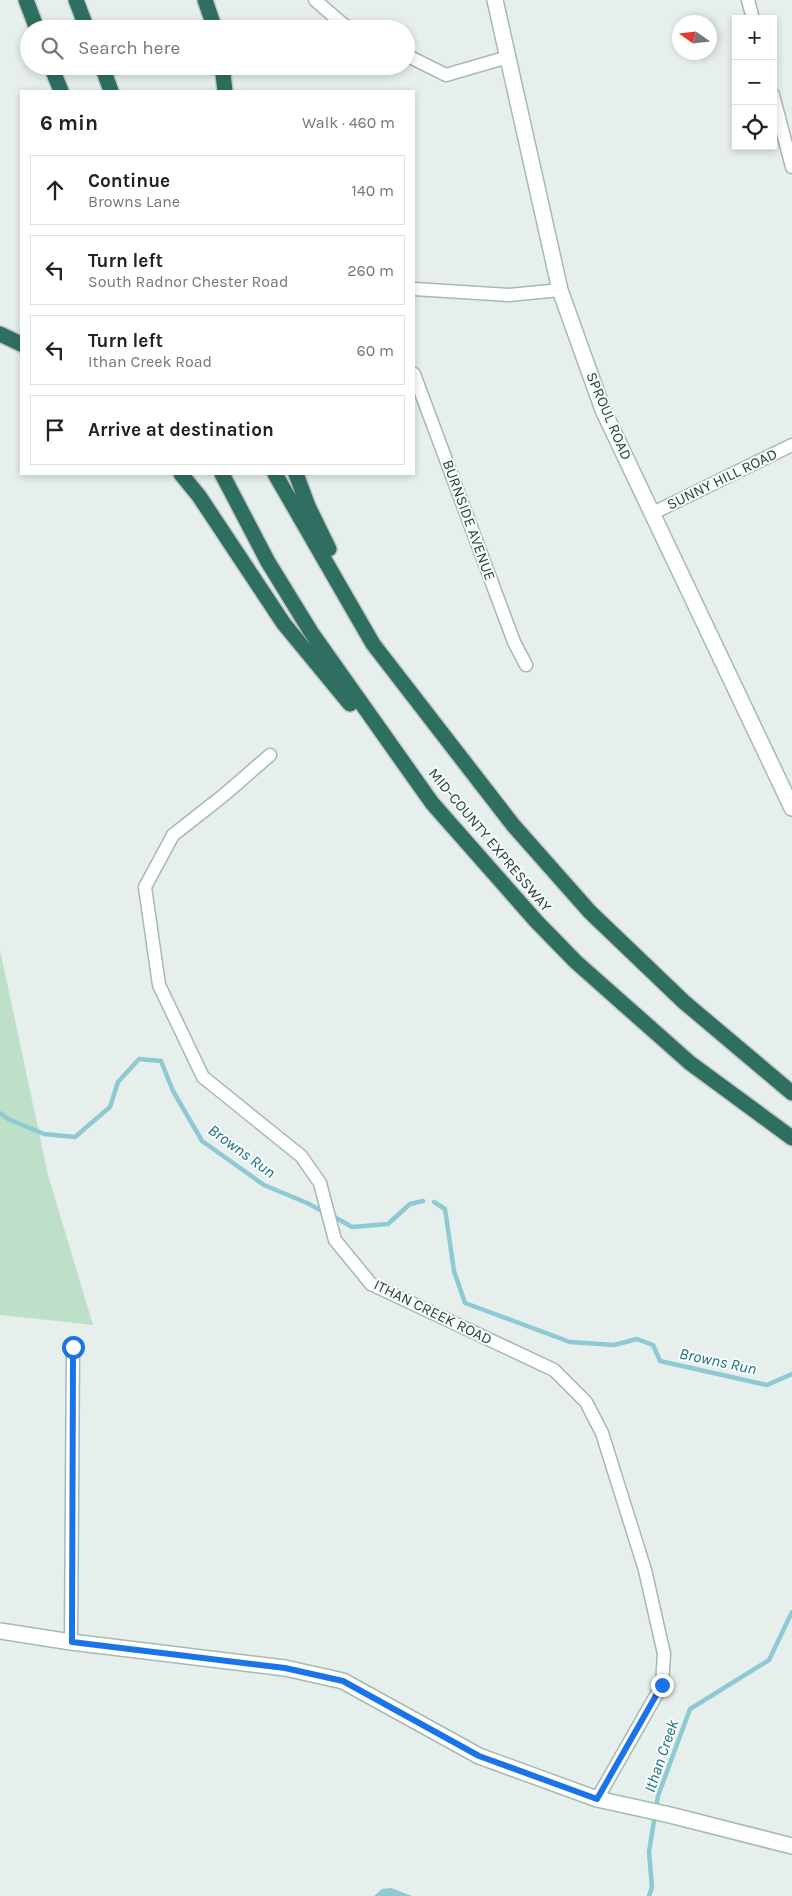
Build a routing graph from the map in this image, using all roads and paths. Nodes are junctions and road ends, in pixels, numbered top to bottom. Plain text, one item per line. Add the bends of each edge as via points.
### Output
1 (26, 0) edge
2 (76, 0) edge
3 (205, 0) edge
4 (315, 0) edge
5 (495, 0) edge
6 (748, 0) edge
7 (752, 15) edge
8 (34, 20) edge
9 (84, 20) edge
10 (212, 20) edge
11 (338, 20) edge
12 (508, 56) junction
13 (415, 60) edge
14 (55, 75) edge
15 (105, 75) edge
16 (223, 75) edge
17 (61, 90) edge
18 (111, 90) edge
19 (225, 90) edge
20 (776, 105) edge
21 (792, 166) edge
22 (415, 289) edge
23 (560, 290) junction
24 (0, 334) edge
25 (20, 344) edge
26 (415, 377) edge
27 (792, 445) edge
28 (182, 475) edge
29 (223, 475) edge
30 (276, 475) edge
31 (296, 475) edge
32 (653, 513) junction
33 (373, 644) junction
34 (526, 665) dead end
35 (270, 755) dead end
36 (432, 803) junction
37 (792, 808) edge
38 (792, 1093) edge
39 (792, 1138) edge
40 (73, 1347) dead end
41 (0, 1631) edge
42 (72, 1642) junction
43 (597, 1799) junction
44 (792, 1846) edge

1 - 8 highway
2 - 9 highway
3 - 10 highway
4 - 11 street
5 - 12 main road, SPROUL ROAD
6 - 7 street
12 - 13 street via 446,75
12 - 23 main road, SPROUL ROAD
14 - 17 highway
15 - 18 highway
16 - 19 highway
20 - 21 street
22 - 23 street via 510,295
23 - 32 main road, SPROUL ROAD via 603,410
24 - 25 highway
26 - 34 street, BURNSIDE AVENUE via 514,642
27 - 32 street, SUNNY HILL ROAD
28 - 36 highway via 284,624
29 - 36 highway, MID-COUNTY EXPRESSWAY via 268,562 311,632
30 - 33 highway, MID-COUNTY EXPRESSWAY
31 - 33 highway
32 - 37 main road, SPROUL ROAD
33 - 38 highway, MID-COUNTY EXPRESSWAY via 513,825 590,912 684,1002
35 - 43 street, ITHAN CREEK ROAD via 173,835 145,887 159,985 203,1077 301,1156 320,1183 335,1240 371,1284 554,1370 586,1402 602,1433 645,1570 664,1654 662,1685
36 - 39 highway, MID-COUNTY EXPRESSWAY via 576,962 690,1062
40 - 42 street
41 - 42 main road
42 - 43 main road via 285,1668 343,1681 479,1756
43 - 44 main road

